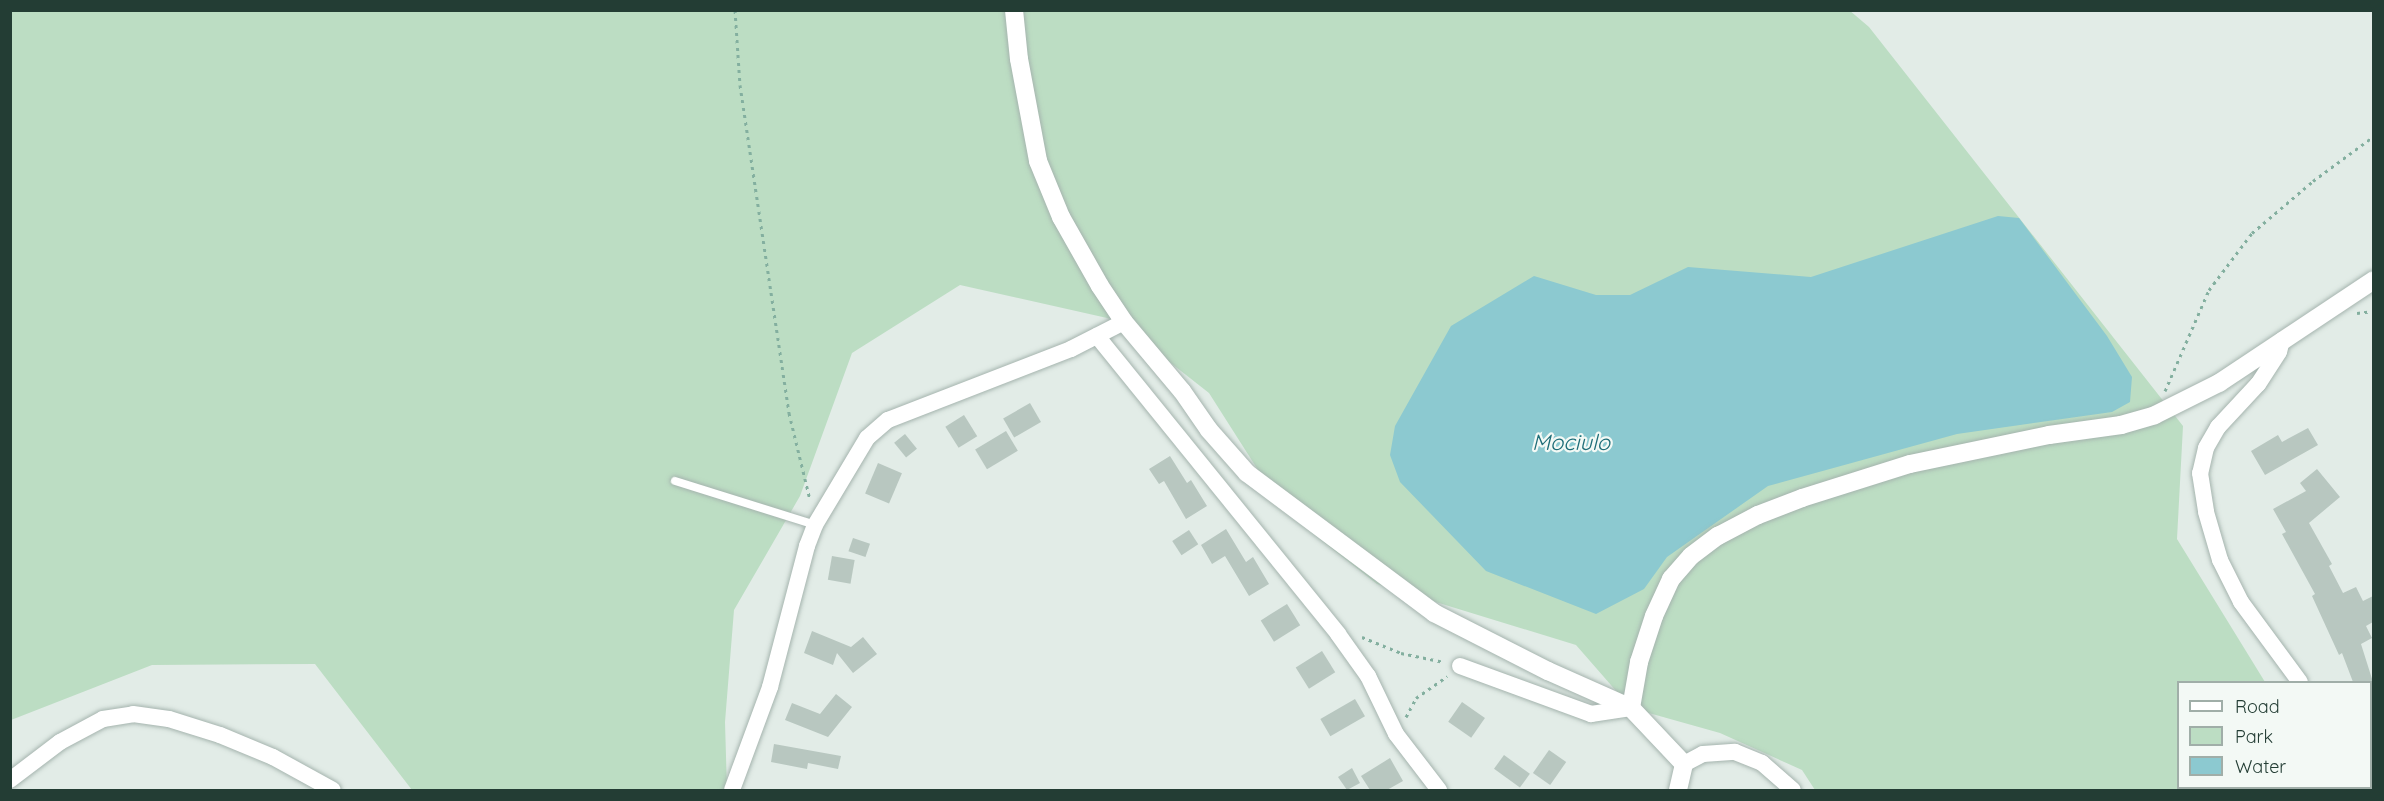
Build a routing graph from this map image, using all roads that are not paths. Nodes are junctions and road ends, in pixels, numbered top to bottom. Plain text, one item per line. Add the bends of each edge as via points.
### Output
1 (1014, 10) edge
2 (2373, 280) edge
3 (1124, 322) junction
4 (1097, 336) junction
5 (2282, 340) junction
6 (675, 481) dead end
7 (815, 525) junction
8 (1460, 666) road end
9 (2299, 681) edge
10 (1631, 708) junction
11 (1684, 764) junction
12 (10, 780) edge
13 (333, 790) edge
14 (732, 790) edge
15 (1439, 790) edge
16 (1678, 790) edge
17 (1793, 790) edge

1 - 3 street via 1038,161 1061,218
2 - 5 street
3 - 4 street
3 - 10 street via 1247,473 1434,613
4 - 7 street via 1071,350 888,420 867,438
4 - 15 street via 1338,634 1368,676 1396,734
5 - 9 street via 2279,352 2258,384 2218,427 2206,448 2200,474 2220,560 2241,602
5 - 10 street via 2218,383 2155,415 2121,425 2049,435 1910,464 1802,498 1718,536 1691,556 1671,579 1639,662
6 - 7 lane
7 - 14 street via 770,687
8 - 10 street via 1591,714
10 - 11 street
11 - 16 street
11 - 17 street via 1704,754 1735,752 1762,763
12 - 13 street via 78,732 103,719 133,714 169,719 220,735 273,757

